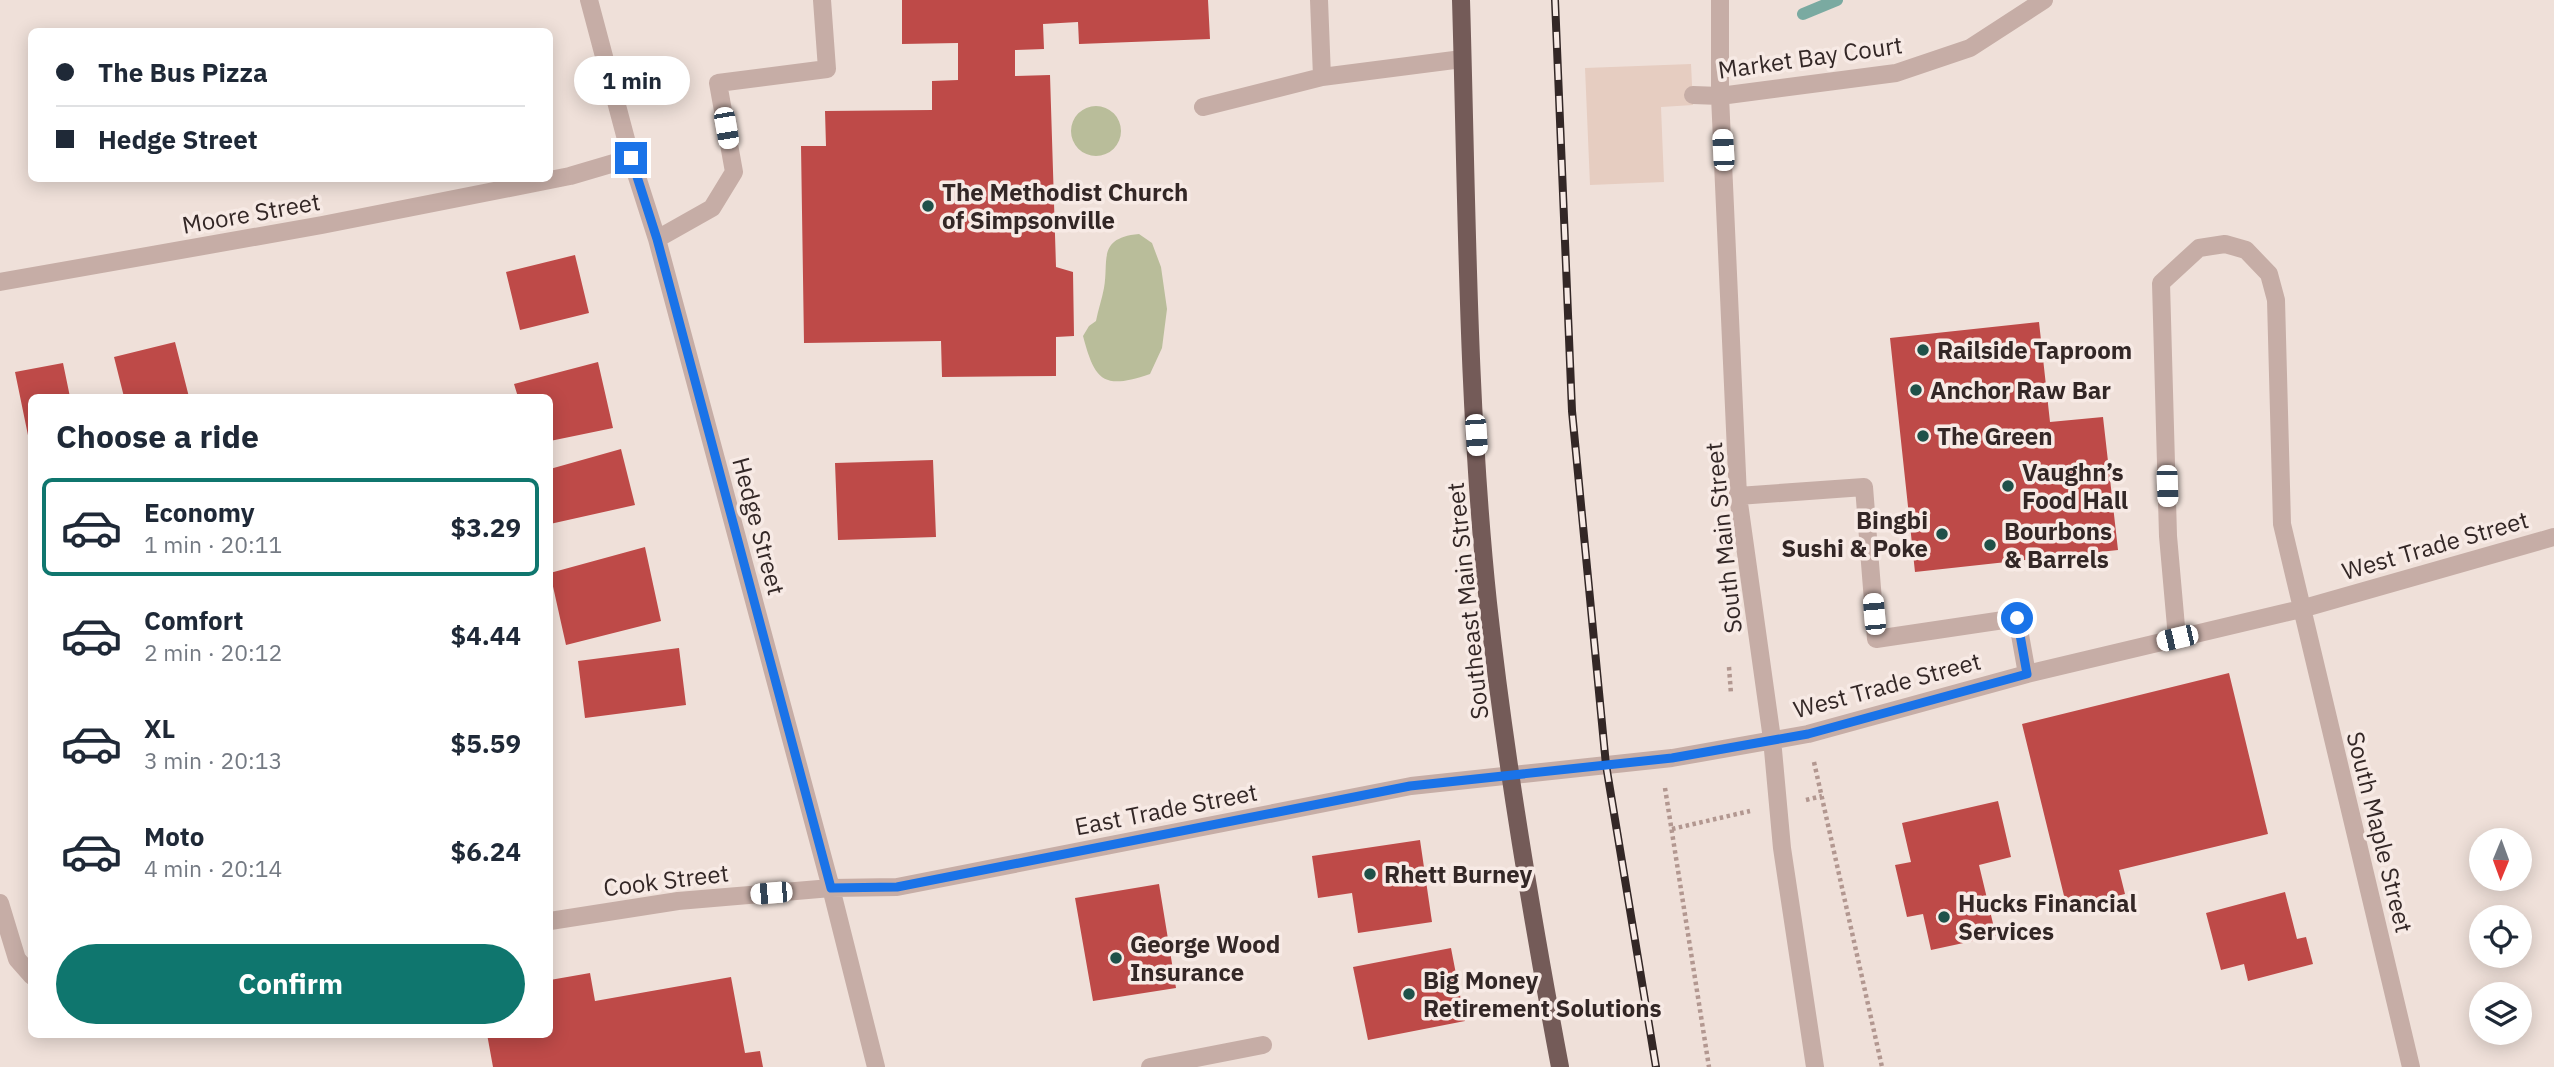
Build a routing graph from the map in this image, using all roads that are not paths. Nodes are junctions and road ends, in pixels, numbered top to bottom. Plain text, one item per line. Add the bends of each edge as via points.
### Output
1 (589, 0) edge
2 (822, 0) edge
3 (1319, 0) edge
4 (1461, 0) edge
5 (1720, 0) edge
6 (2044, 0) edge
7 (1462, 59) junction
8 (1322, 77) junction
9 (1692, 95) dead end
10 (1720, 96) junction
11 (1203, 107) dead end
12 (631, 158) junction
13 (553, 179) edge
14 (540, 182) edge
15 (657, 239) junction
16 (0, 282) edge
17 (1738, 496) junction
18 (2554, 537) edge
19 (2301, 608) junction
20 (2177, 638) junction
21 (2027, 674) junction
22 (1772, 739) junction
23 (1510, 775) junction
24 (831, 888) junction
25 (0, 902) edge
26 (553, 921) edge
27 (28, 971) edge
28 (1263, 1045) dead end
29 (876, 1067) edge
30 (1150, 1067) edge
31 (1560, 1067) edge
32 (1815, 1067) edge
33 (2411, 1067) edge

1 - 12 street, Hedge Street
2 - 15 street via 827,69 718,83 734,172 712,208
3 - 8 street
4 - 7 main road, Southeast Main Street
5 - 10 street, South Main Street
6 - 10 street, Market Bay Court via 1970,48 1896,73
7 - 8 street
7 - 23 main road, Southeast Main Street via 1474,407 1488,602
8 - 11 street
9 - 10 street, Market Bay Court
10 - 17 street, South Main Street
12 - 13 street, Moore Street
12 - 15 street, Hedge Street
14 - 16 street, Moore Street
15 - 24 street, Hedge Street
17 - 21 street via 1864,487 1876,639 2017,618
17 - 22 street, South Main Street
18 - 19 street, West Trade Street
19 - 20 street, West Trade Street
19 - 20 street, South Maple Street via 2283,524 2276,300 2269,274 2246,250 2225,244 2199,248 2161,283 2168,536
19 - 33 street, South Maple Street
20 - 21 street, West Trade Street
21 - 22 street, West Trade Street via 1808,734
22 - 23 street, West Trade Street via 1661,760
22 - 32 street, South Main Street via 1781,837
23 - 24 street, East Trade Street via 1410,786 897,887
23 - 31 main road, Southeast Main Street
24 - 26 street, Cook Street via 678,901
24 - 29 street, Hedge Street
25 - 27 street via 17,959
28 - 30 street

